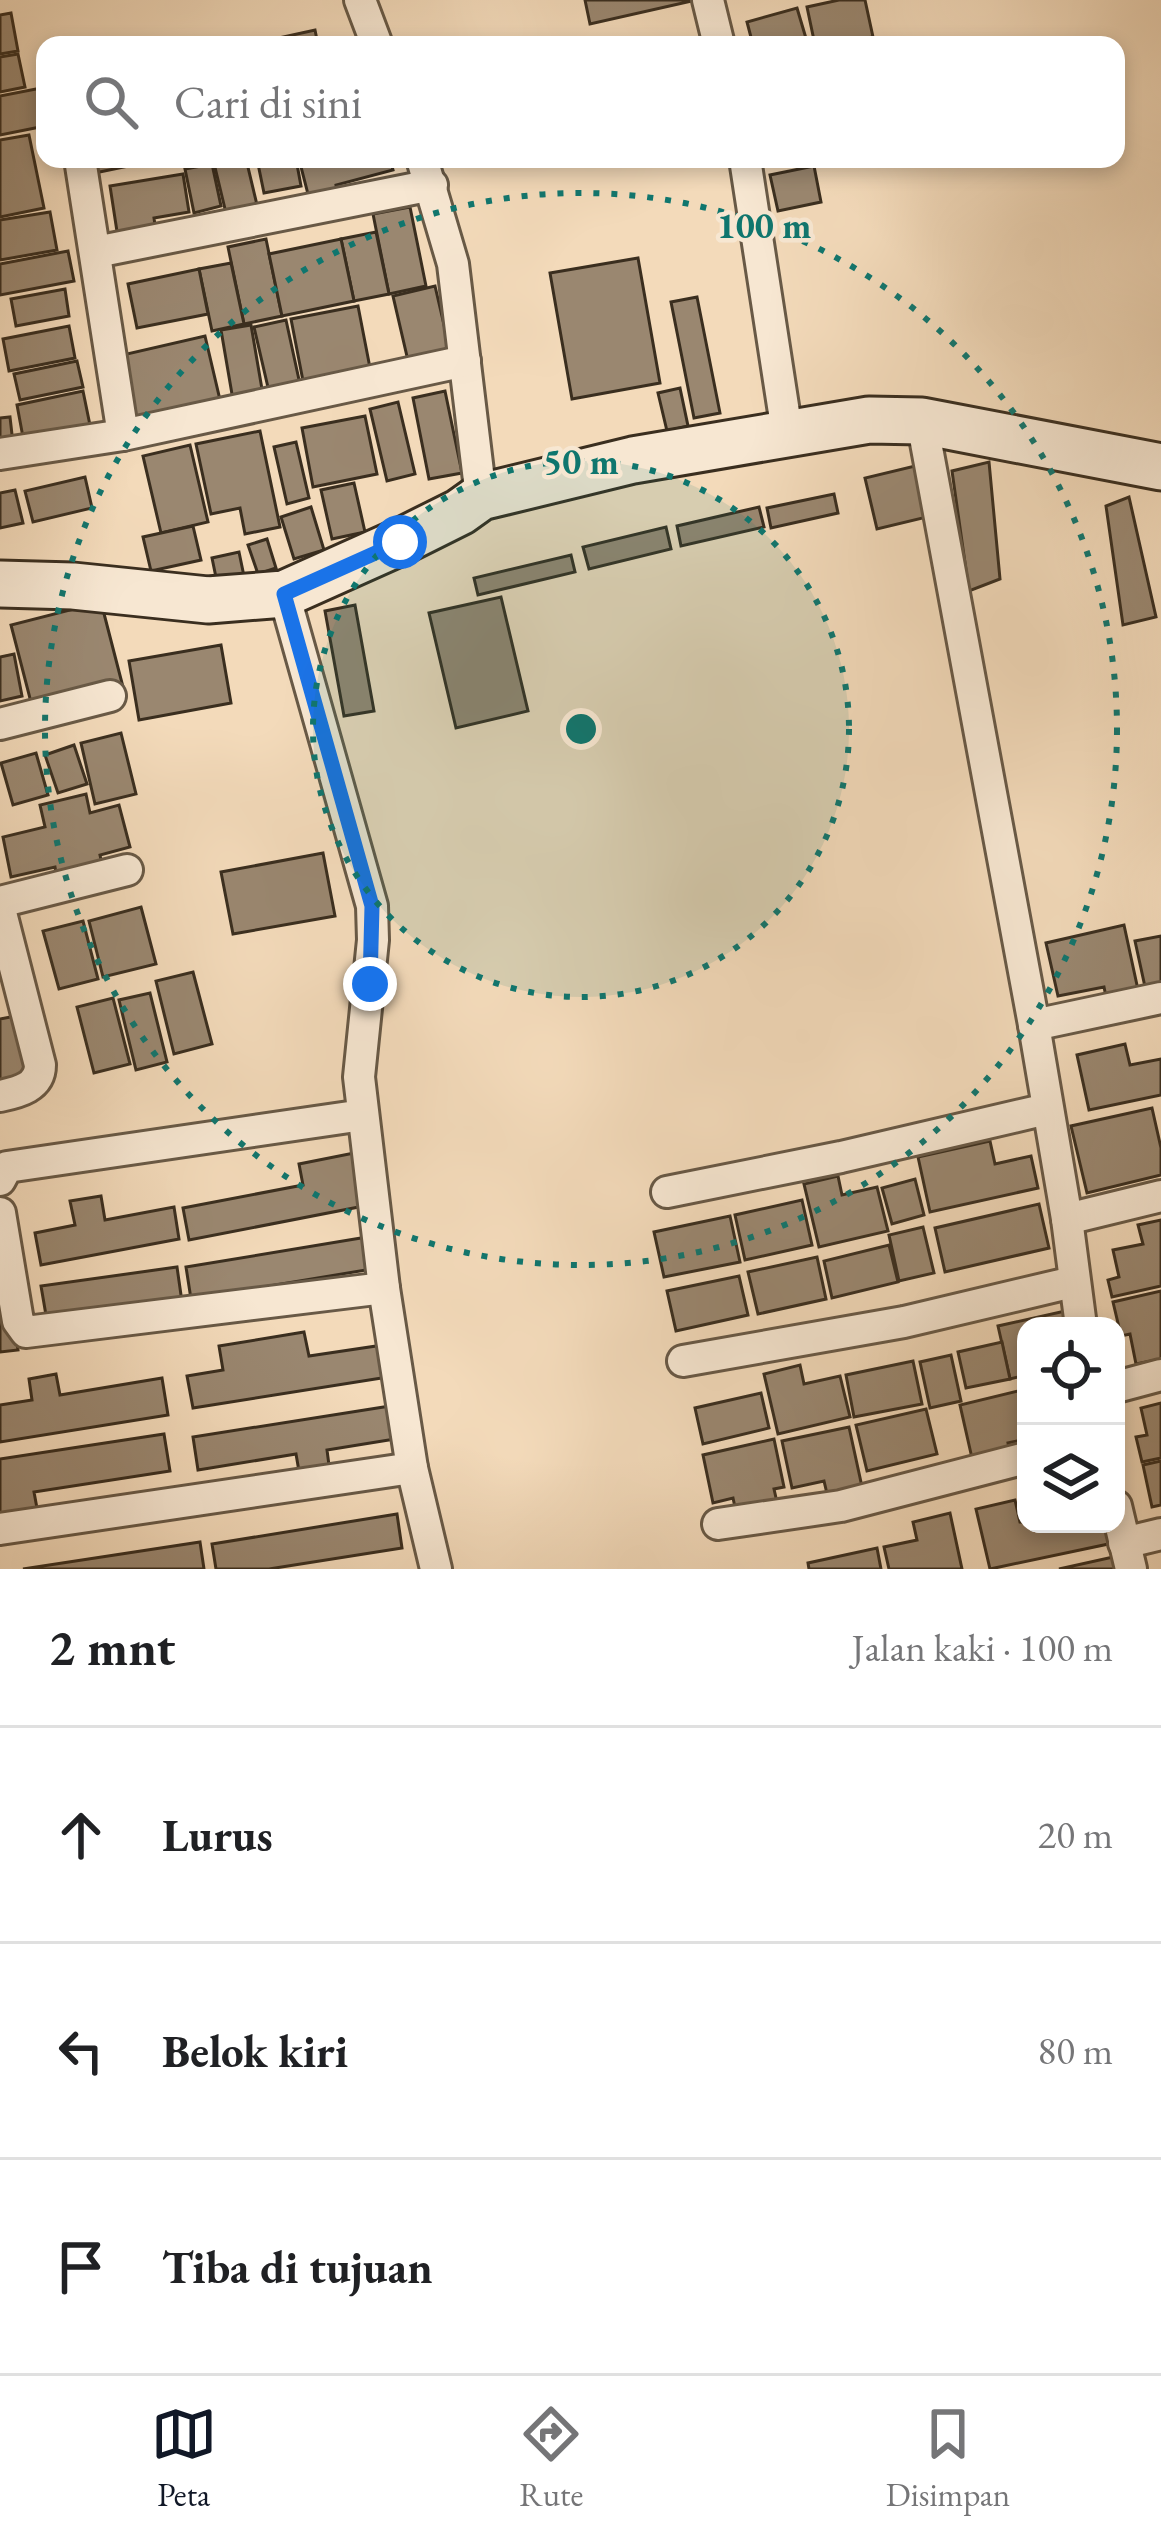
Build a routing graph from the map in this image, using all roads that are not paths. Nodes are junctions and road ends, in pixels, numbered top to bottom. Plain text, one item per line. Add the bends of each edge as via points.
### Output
1 (360, 0) edge
2 (708, 0) edge
3 (374, 36) edge
4 (717, 36) edge
5 (82, 168) edge
6 (746, 168) edge
7 (427, 172) edge
8 (96, 252) junction
9 (465, 361) junction
10 (922, 421) junction
11 (787, 432) junction
12 (123, 435) junction
13 (0, 454) edge
14 (1161, 467) edge
15 (481, 496) junction
16 (0, 584) edge
17 (284, 594) junction
18 (110, 696) dead end
19 (0, 724) edge
20 (127, 870) dead end
21 (0, 906) edge
22 (1161, 998) edge
23 (1034, 1024) junction
24 (0, 1096) edge
25 (1047, 1109) junction
26 (363, 1115) junction
27 (0, 1180) edge
28 (667, 1192) dead end
29 (1161, 1196) edge
30 (0, 1213) edge
31 (1067, 1219) junction
32 (1073, 1282) junction
33 (384, 1288) junction
34 (1079, 1317) edge
35 (683, 1361) dead end
36 (1161, 1375) edge
37 (1125, 1385) edge
38 (1017, 1460) edge
39 (412, 1468) junction
40 (718, 1524) dead end
41 (0, 1529) edge
42 (1161, 1534) edge
43 (1127, 1556) edge
44 (436, 1569) edge

1 - 3 street
2 - 4 street
5 - 8 street
6 - 11 street
7 - 8 street
7 - 9 street via 453,264
8 - 12 street
9 - 12 street
9 - 15 street
10 - 11 street
10 - 14 street
10 - 23 street
11 - 15 street
12 - 13 street
15 - 17 street
16 - 17 street via 208,600
17 - 26 street via 372,906
18 - 19 street
20 - 21 street
21 - 24 street via 40,1065 34,1084
22 - 23 street
23 - 25 street
25 - 28 street
25 - 31 street
26 - 27 street via 7,1167
26 - 33 street
29 - 31 street
30 - 33 street via 26,1331
31 - 32 street
32 - 34 street
32 - 35 street
33 - 39 street
36 - 37 street
38 - 40 street via 841,1506
39 - 41 street
39 - 44 street
42 - 43 street

